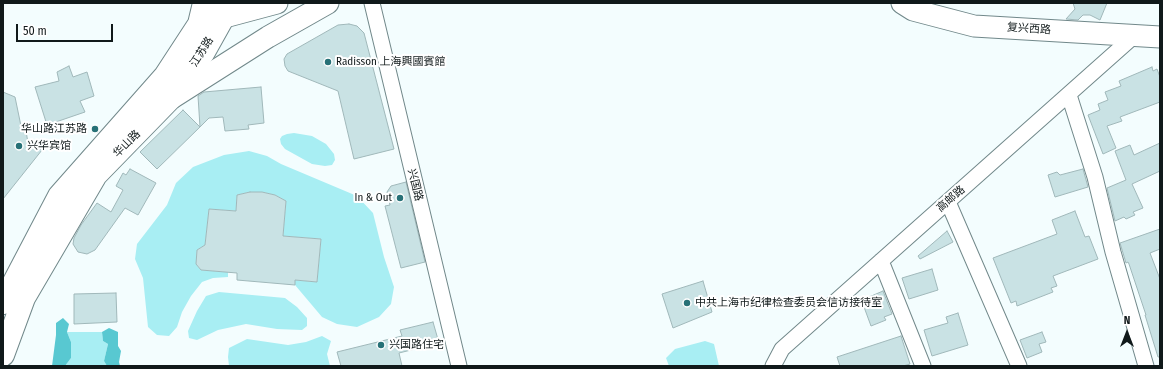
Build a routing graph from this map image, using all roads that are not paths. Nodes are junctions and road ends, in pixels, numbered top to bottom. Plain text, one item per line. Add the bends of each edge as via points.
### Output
1 (204, 3) edge
2 (277, 3) edge
3 (328, 3) edge
4 (372, 3) edge
5 (902, 3) edge
6 (224, 11) edge
7 (199, 24) junction
8 (1134, 36) junction
9 (1160, 37) edge
10 (1069, 95) junction
11 (171, 98) junction
12 (948, 202) junction
13 (881, 261) junction
14 (3, 303) edge
15 (3, 355) edge
16 (459, 366) edge
17 (773, 366) edge
18 (923, 366) edge
19 (1019, 366) edge
20 (1146, 366) edge

1 - 7 main road, 江苏路
2 - 6 main road
3 - 11 main road, 华山路
4 - 16 street, 兴国路
5 - 8 main road, 复兴西路 via 912,10 974,26
6 - 7 main road
6 - 11 main road, 江苏路 via 204,52
7 - 14 main road, 华山路 via 165,76 59,196
8 - 9 main road, 复兴西路
8 - 10 street, 高邮路
10 - 12 street, 高邮路
10 - 20 street via 1095,177 1113,252
11 - 15 main road, 华山路 via 96,175 24,298
12 - 13 street, 高邮路
12 - 19 street
13 - 17 street, 高邮路 via 782,349
13 - 18 street

